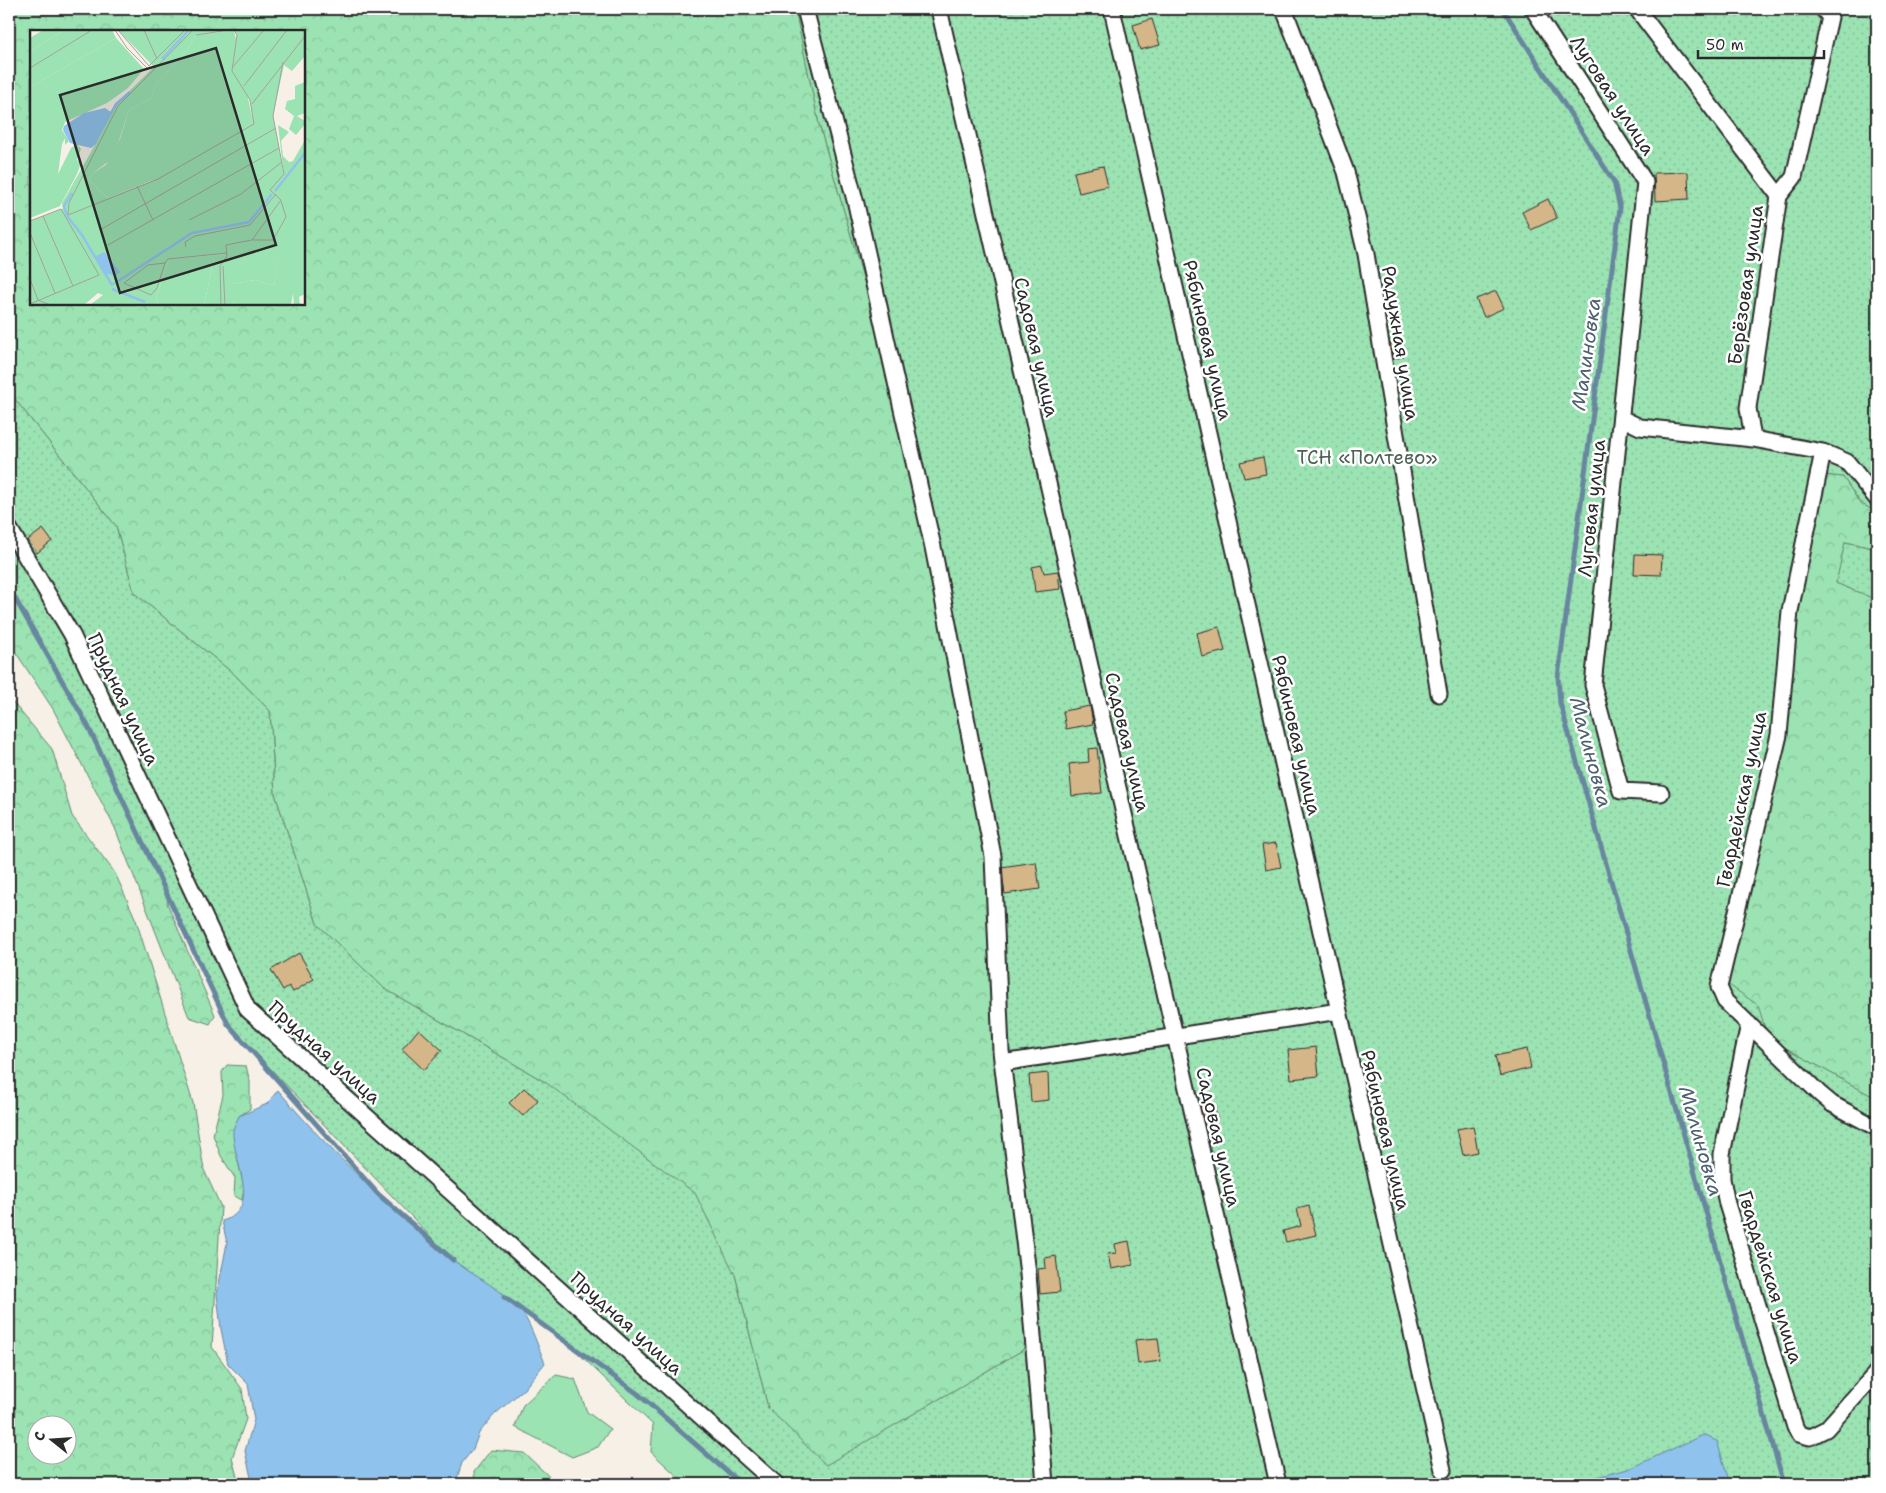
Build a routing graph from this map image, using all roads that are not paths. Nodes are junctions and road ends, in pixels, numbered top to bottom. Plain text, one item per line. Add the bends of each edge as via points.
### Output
1 (805, 9) edge
2 (939, 9) edge
3 (1112, 9) edge
4 (1284, 9) edge
5 (1533, 9) edge
6 (1637, 9) edge
7 (1823, 9) edge
8 (1778, 196) junction
9 (1621, 418) junction
10 (1753, 439) junction
11 (1823, 452) junction
12 (1877, 499) edge
13 (9, 528) edge
14 (1438, 694) dead end
15 (1661, 793) dead end
16 (1339, 1011) junction
17 (1749, 1024) junction
18 (1175, 1035) junction
19 (1002, 1063) junction
20 (1877, 1128) edge
21 (1877, 1372) edge
22 (1443, 1470) dead end
23 (776, 1484) edge
24 (1046, 1484) edge
25 (1278, 1484) edge

1 - 19 street via 856,204 933,547 993,856
2 - 18 street, Садовая улица
3 - 16 street, Рябиновая улица
4 - 14 street, Радужная улица via 1346,172 1366,254
5 - 9 street, Луговая улица via 1646,182
6 - 8 street, Берёзовая улица
7 - 8 street via 1830,17 1794,177
8 - 10 street, Берёзовая улица via 1748,408
9 - 10 street via 1640,427
9 - 15 street, Луговая улица via 1593,685 1621,792
10 - 11 street
11 - 12 street via 1847,462
11 - 17 street, Гвардейская улица via 1790,611 1779,735 1719,987 1724,1001
13 - 23 street, Прудная улица via 72,635 248,1010
16 - 18 street
16 - 22 street, Рябиновая улица
17 - 20 street, Гвардейская улица via 1832,1104
17 - 21 street, Гвардейская улица via 1722,1154 1722,1178 1727,1204 1799,1434 1810,1437 1826,1429
18 - 19 street
18 - 25 street, Садовая улица
19 - 24 street via 1028,1274

